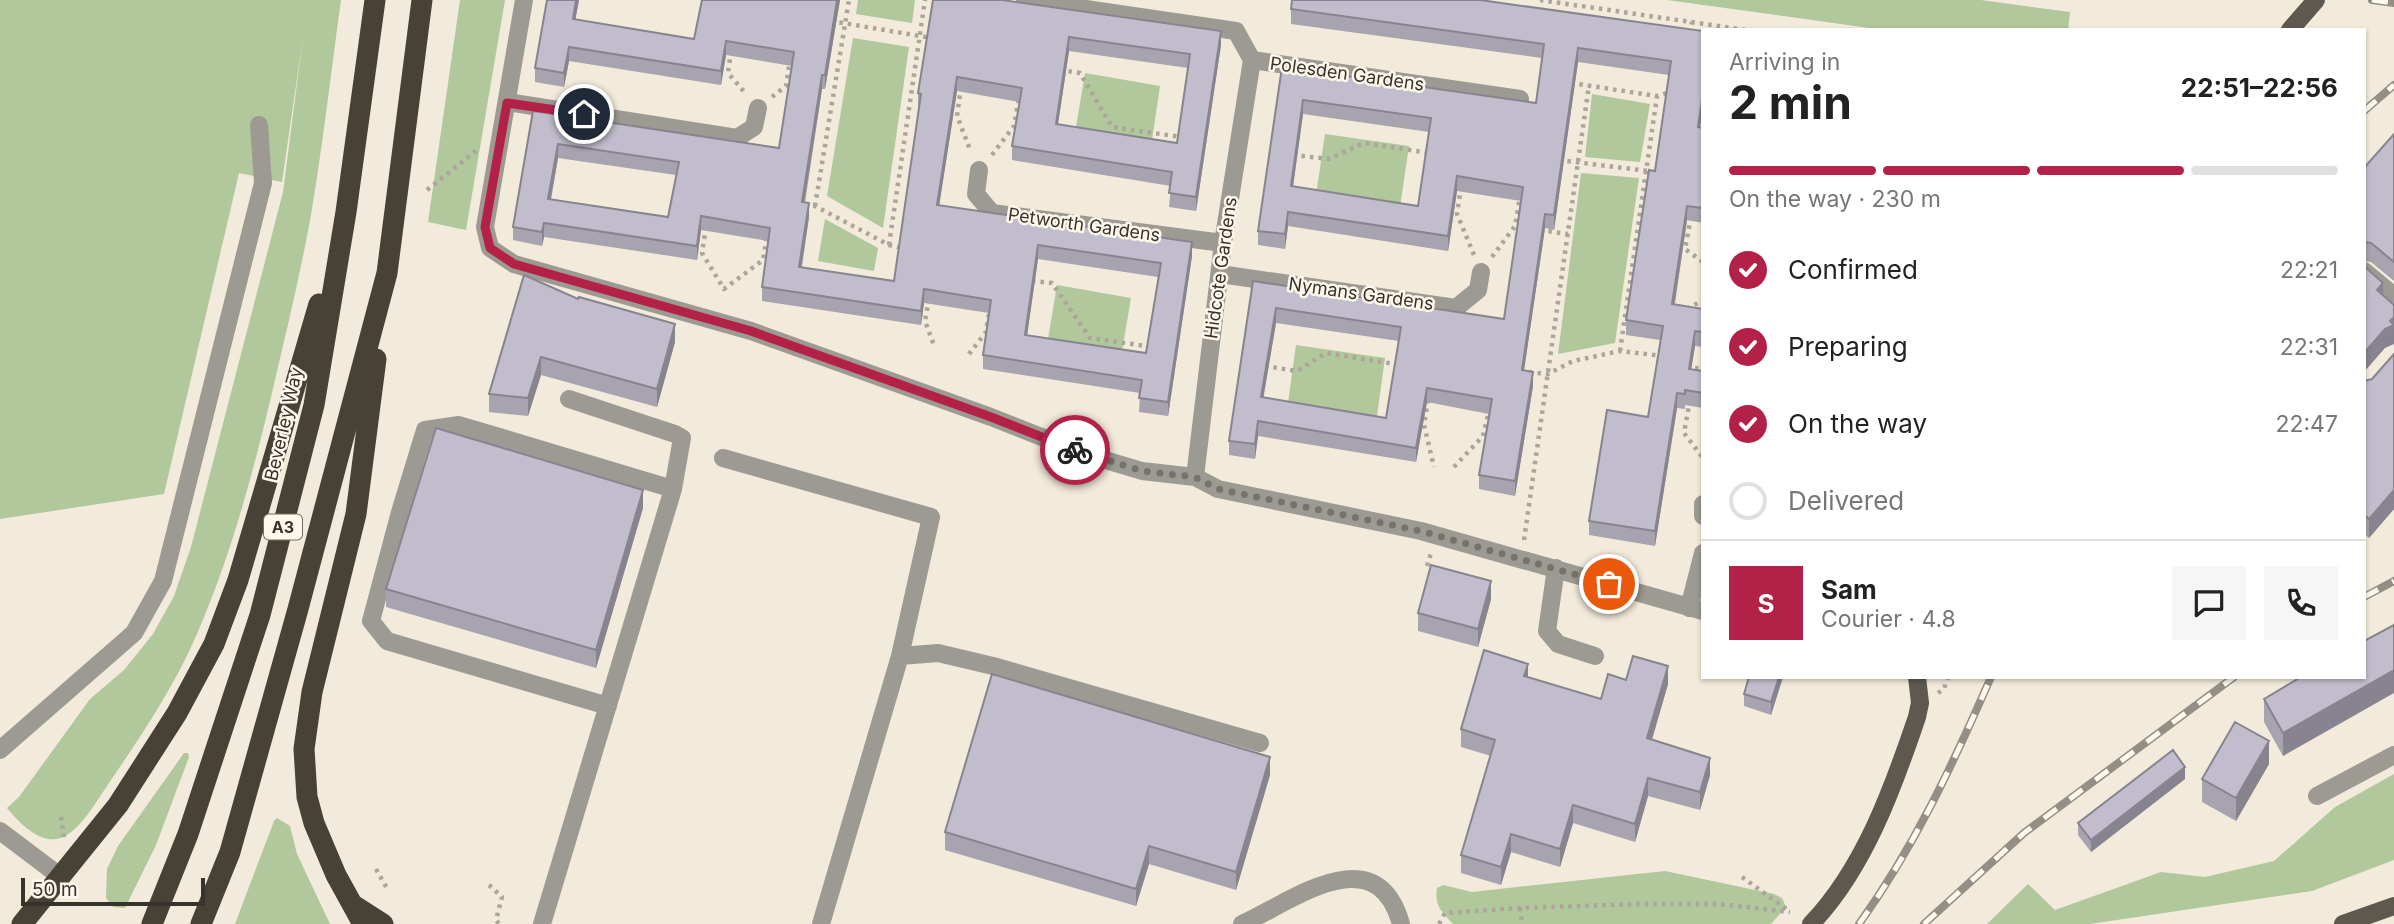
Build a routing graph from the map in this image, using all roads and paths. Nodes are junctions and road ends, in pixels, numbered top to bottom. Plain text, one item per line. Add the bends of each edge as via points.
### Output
1 (375, 0) edge
2 (422, 0) edge
3 (524, 0) edge
4 (849, 0) edge
5 (925, 0) edge
6 (1025, 0) edge
7 (1539, 0) edge
8 (2316, 0) edge
9 (1573, 5) junction
10 (1571, 18) edge
11 (820, 19) edge
12 (1692, 22) junction
13 (845, 23) junction
14 (1732, 28) edge
15 (2292, 28) edge
16 (1690, 35) edge
17 (920, 36) junction
18 (944, 40) edge
19 (732, 46) edge
20 (791, 51) edge
21 (1252, 60) junction
22 (1052, 68) edge
23 (962, 79) edge
24 (1568, 83) edge
25 (1589, 85) junction
26 (786, 86) junction
27 (797, 88) edge
28 (1682, 88) edge
29 (1021, 89) edge
30 (821, 92) edge
31 (833, 94) junction
32 (1657, 96) junction
33 (1520, 99) edge
34 (507, 103) junction
35 (758, 108) junction
36 (909, 109) junction
37 (921, 111) edge
38 (945, 114) edge
39 (957, 116) junction
40 (259, 125) dead end
41 (501, 134) junction
42 (1185, 137) edge
43 (1291, 154) edge
44 (1440, 154) edge
45 (1553, 159) edge
46 (1579, 162) junction
47 (979, 170) junction
48 (1645, 171) junction
49 (1658, 173) edge
50 (1462, 180) edge
51 (426, 190) dead end
52 (1521, 190) edge
53 (794, 202) edge
54 (815, 206) junction
55 (346, 212) junction
56 (1691, 212) edge
57 (706, 226) edge
58 (1515, 226) junction
59 (768, 234) edge
60 (1568, 234) junction
61 (1635, 241) junction
62 (1223, 243) junction
63 (1647, 243) edge
64 (889, 245) junction
65 (1672, 247) edge
66 (1685, 249) junction
67 (913, 250) edge
68 (1701, 261) edge
69 (1481, 272) junction
70 (387, 273) junction
71 (2366, 273) edge
72 (1220, 274) junction
73 (1029, 280) edge
74 (931, 287) edge
75 (2394, 296) edge
76 (991, 298) edge
77 (1701, 301) edge
78 (1679, 313) edge
79 (935, 348) dead end
80 (1156, 348) edge
81 (1672, 350) edge
82 (1620, 351) junction
83 (969, 354) dead end
84 (1685, 364) edge
85 (1260, 365) edge
86 (1407, 366) edge
87 (1695, 368) junction
88 (1701, 369) edge
89 (1523, 371) edge
90 (1548, 374) junction
91 (1693, 381) edge
92 (1690, 394) edge
93 (1429, 397) edge
94 (569, 399) dead end
95 (1490, 403) edge
96 (1701, 455) edge
97 (723, 458) dead end
98 (1434, 467) dead end
99 (1454, 467) dead end
100 (1195, 477) junction
101 (673, 489) junction
102 (1522, 558) junction
103 (1556, 568) junction
104 (1701, 569) edge
105 (1696, 609) edge
106 (900, 656) junction
107 (1595, 656) dead end
108 (1917, 679) edge
109 (608, 706) junction
110 (1260, 743) dead end
111 (0, 751) edge
112 (2394, 755) edge
113 (2317, 796) dead end
114 (61, 817) dead end
115 (0, 831) edge
116 (65, 844) dead end
117 (376, 869) dead end
118 (61, 877) junction
119 (1742, 877) dead end
120 (489, 885) dead end
121 (388, 890) dead end
122 (2394, 906) edge
123 (1520, 908) junction
124 (359, 915) edge
125 (22, 924) edge
126 (152, 924) edge
127 (201, 924) edge
128 (383, 924) edge
129 (499, 924) edge
130 (542, 924) edge
131 (821, 924) edge
132 (1242, 924) edge
133 (1401, 924) edge
134 (1439, 924) edge
135 (1522, 924) edge
136 (1811, 924) edge
137 (2343, 924) edge

1 - 55 highway, Beverley Way / A3
2 - 70 highway, A3
3 - 34 street
4 - 13 path
5 - 17 path
6 - 21 street, Polesden Gardens via 1236,31
7 - 9 path
8 - 15 main road
9 - 10 path
9 - 12 path
11 - 13 path
12 - 14 path
12 - 16 path
13 - 17 path
13 - 31 path
17 - 18 path
17 - 36 path
19 - 35 path via 728,74
20 - 26 path
21 - 33 street, Polesden Gardens
21 - 62 street, Hidcote Gardens
22 - 42 path via 1080,73 1112,127
23 - 39 path
24 - 25 path
25 - 32 path
25 - 46 path
26 - 27 path
26 - 35 path
28 - 32 path
29 - 47 path via 1014,127
30 - 31 path
31 - 54 path
32 - 48 path
34 - 35 street via 737,138 754,127
34 - 41 street
36 - 37 path
36 - 64 path
38 - 39 path
39 - 47 path
40 - 111 street via 263,183 163,581 134,633
41 - 51 path
41 - 100 street via 485,227 490,248 514,264 751,331 1082,453 1142,471
43 - 44 path via 1329,159 1364,143
45 - 46 path
46 - 48 path
46 - 60 path
47 - 62 street, Petworth Gardens via 976,194 992,213
48 - 49 path
48 - 61 path
50 - 69 path via 1457,214
52 - 58 path
53 - 54 path
54 - 64 path
55 - 118 highway via 238,580 214,644 177,713 118,805
55 - 126 highway, Beverley Way / A3 via 314,405 260,615 188,834
56 - 66 path
57 - 59 path via 702,253 724,289 763,260
58 - 60 path
58 - 69 path
60 - 90 path
61 - 63 path
61 - 82 path
62 - 72 street, Hidcote Gardens
64 - 67 path
65 - 66 path
66 - 68 path
69 - 72 street, Nymans Gardens via 1478,290 1456,308
70 - 124 highway via 356,514 312,692 304,749 314,823 335,875
70 - 127 highway, A3 via 230,852
71 - 75 street
72 - 100 street, Hidcote Gardens
73 - 80 path via 1052,283 1090,338
74 - 79 path via 925,321
76 - 83 path via 986,332
77 - 78 path
81 - 82 path via 1665,357
82 - 90 path via 1573,361
84 - 87 path
85 - 86 path via 1297,371 1325,354
87 - 88 path
87 - 91 path
89 - 90 path
90 - 102 path
92 - 96 path via 1684,433
93 - 98 path via 1424,425
94 - 101 street via 682,438
95 - 99 path via 1483,436
97 - 106 street via 931,517
100 - 102 street via 1218,489 1421,531
101 - 109 street
101 - 109 street via 459,425 425,430 400,512 371,621 387,641
102 - 103 street
103 - 105 street
103 - 107 street via 1547,631 1558,644
104 - 105 street
106 - 110 street via 938,653 993,666
106 - 131 street
108 - 136 main road via 1917,717 1882,808 1856,861
109 - 130 street
112 - 113 street
114 - 116 path
115 - 118 street
117 - 121 path
118 - 125 highway
119 - 123 path via 1790,912 1719,904
120 - 129 path via 502,897
122 - 137 main road
123 - 134 path via 1445,913
123 - 135 path
124 - 128 highway
132 - 133 street via 1313,888 1353,880 1382,890 1394,901

